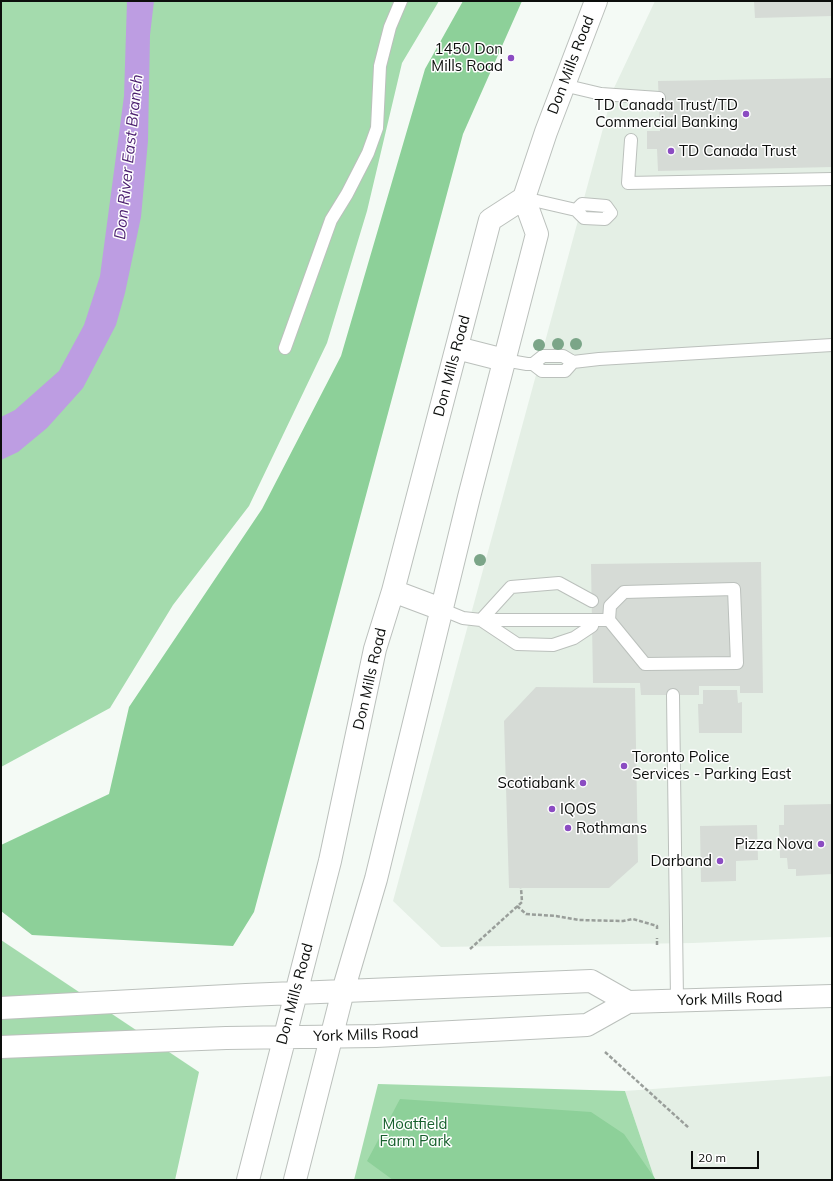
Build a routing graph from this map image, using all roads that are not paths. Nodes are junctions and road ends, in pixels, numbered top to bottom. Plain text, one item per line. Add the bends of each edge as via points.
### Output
1 (401, 1) edge
2 (596, 1) edge
3 (563, 85) junction
4 (659, 98) dead end
5 (631, 140) dead end
6 (832, 179) edge
7 (524, 198) junction
8 (576, 210) dead end
9 (832, 345) edge
10 (285, 348) dead end
11 (457, 348) junction
12 (504, 360) junction
13 (393, 591) junction
14 (592, 601) dead end
15 (441, 609) junction
16 (481, 620) junction
17 (609, 620) junction
18 (592, 626) dead end
19 (672, 695) dead end
20 (343, 991) junction
21 (295, 993) junction
22 (832, 996) edge
23 (677, 1000) junction
24 (628, 1002) junction
25 (1, 1008) edge
26 (331, 1036) junction
27 (284, 1037) junction
28 (1, 1047) edge
29 (248, 1180) edge
30 (295, 1180) edge

1 - 10 lane via 390,27 380,66 377,128 368,153 331,220
2 - 3 main road, Don Mills Road
3 - 4 lane via 601,94
3 - 7 main road, Don Mills Road
5 - 6 lane via 628,183
7 - 8 lane
7 - 11 main road, Don Mills Road via 490,220
7 - 12 main road via 537,234
9 - 12 lane via 612,358 573,362 565,371 542,371 533,364
11 - 12 main road
11 - 13 main road, Don Mills Road
12 - 15 main road
13 - 15 main road
13 - 21 main road, Don Mills Road via 375,649 330,860
14 - 16 lane via 559,583 511,587
15 - 16 lane via 463,618
15 - 20 main road via 376,879
16 - 17 lane
16 - 18 lane via 517,644 554,645 574,638
17 - 17 lane via 610,606 624,592 734,589 737,663 645,664
19 - 23 lane
20 - 21 main road
20 - 24 main road via 591,981
20 - 26 main road
21 - 25 main road
21 - 27 main road, Don Mills Road
22 - 23 main road, York Mills Road
23 - 24 main road, York Mills Road
24 - 26 main road, York Mills Road via 587,1025
26 - 27 main road, York Mills Road
26 - 30 main road
27 - 28 main road, York Mills Road
27 - 29 main road, Don Mills Road

